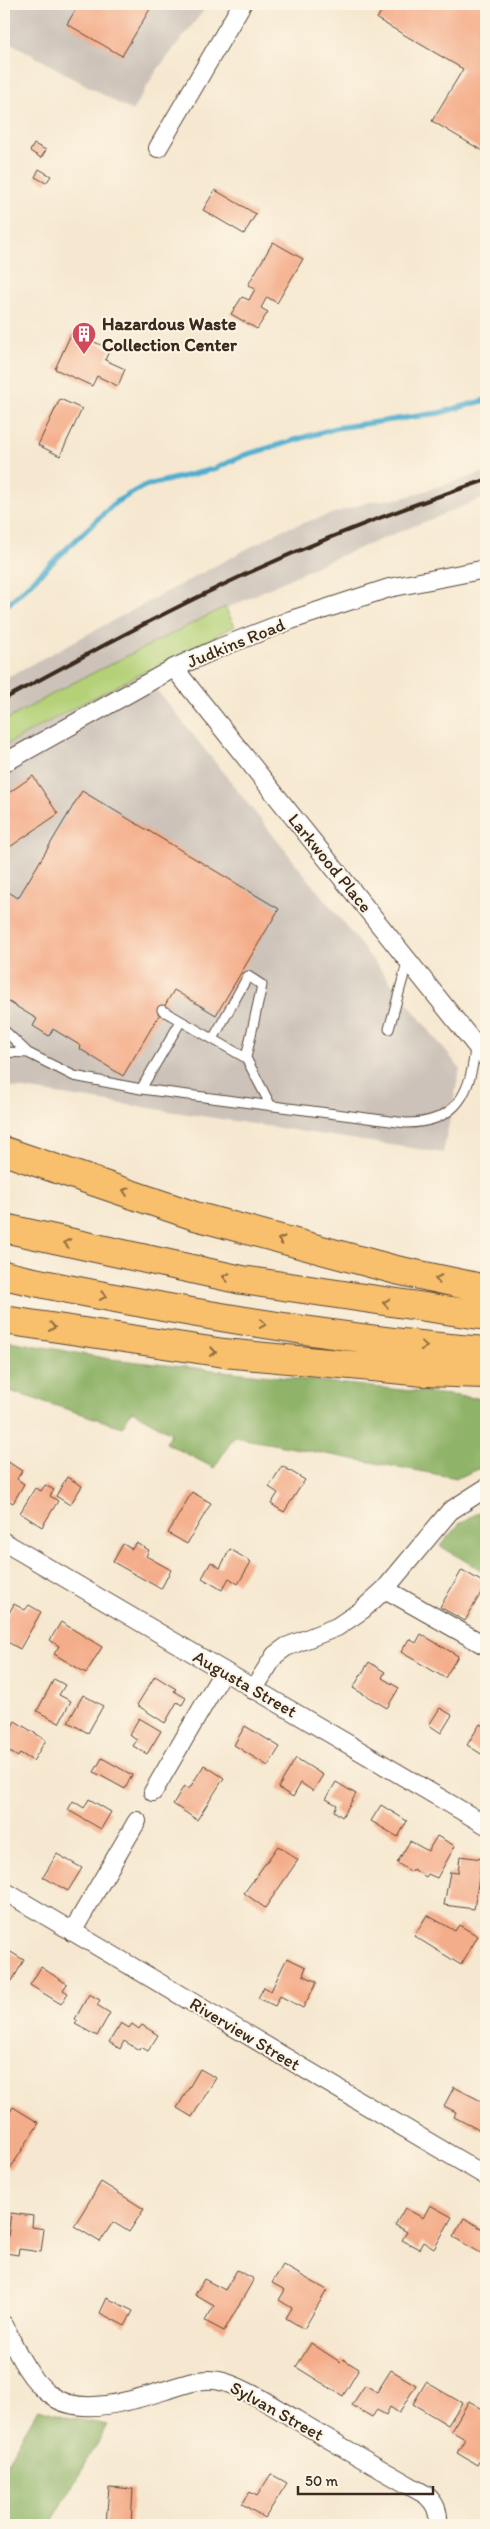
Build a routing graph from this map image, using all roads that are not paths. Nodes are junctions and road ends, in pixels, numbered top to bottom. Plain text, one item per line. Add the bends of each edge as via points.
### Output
1 (242, 4) edge
2 (158, 148) dead end
3 (486, 569) edge
4 (174, 668) junction
5 (4, 763) edge
6 (408, 960) junction
7 (162, 1010) dead end
8 (181, 1021) junction
9 (389, 1029) dead end
10 (4, 1030) edge
11 (213, 1039) junction
12 (475, 1044) junction
13 (4, 1052) edge
14 (28, 1053) junction
15 (246, 1058) junction
16 (486, 1058) edge
17 (142, 1089) junction
18 (271, 1106) junction
19 (4, 1151) edge
20 (4, 1228) edge
21 (4, 1275) edge
22 (486, 1289) edge
23 (486, 1316) edge
24 (4, 1320) edge
25 (486, 1351) edge
26 (486, 1374) edge
27 (486, 1488) edge
28 (4, 1542) edge
29 (385, 1589) junction
30 (486, 1646) edge
31 (223, 1672) junction
32 (253, 1690) junction
33 (153, 1792) dead end
34 (137, 1821) dead end
35 (486, 1825) edge
36 (4, 1891) edge
37 (72, 1932) junction
38 (486, 2176) edge
39 (4, 2325) edge
40 (438, 2525) edge

1 - 2 street
3 - 4 street, Judkins Road via 389,588 291,620
4 - 5 street, Judkins Road
4 - 6 street, Larkwood Place
6 - 9 lane
6 - 12 street, Larkwood Place
7 - 8 lane
8 - 11 lane
8 - 17 lane
10 - 14 lane
11 - 15 lane
11 - 15 lane via 248,976 262,985
12 - 16 street, Larkwood Place
12 - 18 lane via 466,1089 449,1112 436,1120 406,1124
13 - 14 lane
14 - 17 lane via 74,1076
15 - 18 lane
17 - 18 lane
22 -> 19 highway via 387,1268 195,1216
23 -> 20 highway via 242,1280
21 -> 25 highway via 234,1320
24 -> 26 highway via 224,1354 424,1372
27 - 29 street via 450,1511
28 - 31 street, Augusta Street
29 - 30 street
29 - 32 street via 337,1627 286,1647 275,1655
31 - 32 street, Augusta Street
31 - 33 street
32 - 35 street, Augusta Street
34 - 37 street
36 - 37 street, Riverview Street
37 - 38 street, Riverview Street
39 - 40 street, Sylvan Street via 23,2364 38,2383 66,2404 89,2406 129,2402 194,2382 224,2382 426,2495 434,2502

